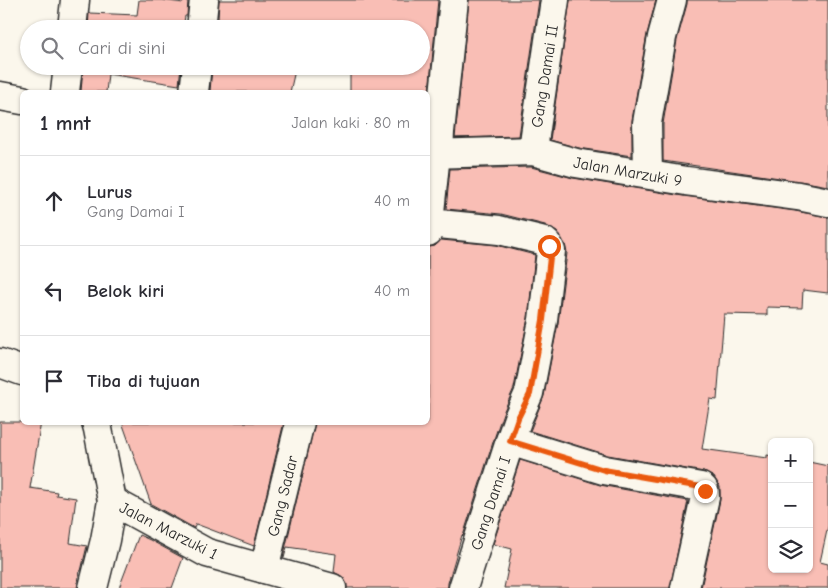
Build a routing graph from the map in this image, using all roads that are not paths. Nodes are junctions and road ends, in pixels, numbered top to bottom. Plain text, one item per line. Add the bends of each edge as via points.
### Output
1 (75, 0) edge
2 (204, 0) edge
3 (454, 0) edge
4 (555, 0) edge
5 (672, 0) edge
6 (73, 20) edge
7 (202, 20) edge
8 (67, 75) edge
9 (196, 75) edge
10 (65, 90) edge
11 (194, 90) edge
12 (0, 96) edge
13 (20, 100) edge
14 (533, 151) junction
15 (434, 153) edge
16 (648, 174) junction
17 (430, 202) edge
18 (828, 202) edge
19 (430, 227) edge
20 (0, 363) edge
21 (20, 370) edge
22 (97, 425) edge
23 (299, 425) edge
24 (510, 441) junction
25 (112, 501) junction
26 (264, 569) junction
27 (94, 588) edge
28 (332, 588) edge
29 (463, 588) edge
30 (685, 588) edge

1 - 6 street
2 - 7 street
3 - 15 street, Gang Damai I via 440,132
4 - 14 street, Gang Damai II
5 - 16 street via 662,37 648,123
8 - 10 street
9 - 11 street
12 - 13 street
14 - 15 street, Jalan Marzuki 9
14 - 16 street, Jalan Marzuki 9 via 572,162
15 - 17 street, Gang Damai I
16 - 18 street, Jalan Marzuki 9
19 - 24 street, Gang Damai I via 499,230 541,240 549,246 543,320 530,394
20 - 21 street
22 - 25 street, Jalan Marzuki 1
23 - 26 street, Gang Sadar
24 - 29 street, Gang Damai I
24 - 30 street via 604,470 703,488 705,497
25 - 26 street, Jalan Marzuki 1 via 207,553
25 - 27 street
26 - 28 street, Jalan Marzuki 1

